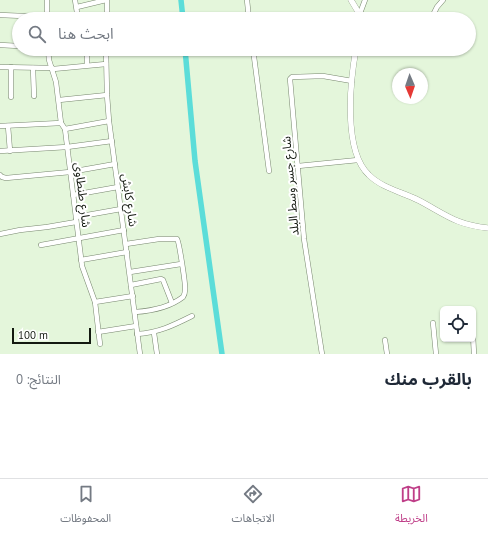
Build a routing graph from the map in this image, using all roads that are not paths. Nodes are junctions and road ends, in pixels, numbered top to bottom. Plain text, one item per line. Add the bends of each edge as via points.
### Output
1 (47, 0) edge
2 (75, 0) edge
3 (107, 0) edge
4 (247, 0) edge
5 (351, 0) edge
6 (365, 0) edge
7 (443, 0) edge
8 (76, 7) junction
9 (47, 12) edge
10 (77, 12) edge
11 (107, 12) edge
12 (248, 12) edge
13 (357, 12) edge
14 (361, 12) edge
15 (434, 12) edge
16 (0, 15) edge
17 (12, 17) edge
18 (0, 45) edge
19 (12, 46) edge
20 (49, 56) edge
21 (87, 56) edge
22 (106, 56) edge
23 (254, 56) edge
24 (355, 56) edge
25 (106, 64) junction
26 (87, 65) junction
27 (0, 67) edge
28 (11, 67) junction
29 (33, 68) junction
30 (52, 69) junction
31 (352, 81) junction
32 (107, 95) junction
33 (34, 96) dead end
34 (11, 97) dead end
35 (58, 100) junction
36 (109, 121) junction
37 (61, 123) junction
38 (0, 126) edge
39 (8, 126) junction
40 (65, 128) junction
41 (112, 141) junction
42 (67, 147) junction
43 (0, 151) edge
44 (10, 151) junction
45 (358, 160) junction
46 (114, 164) junction
47 (298, 166) junction
48 (269, 171) dead end
49 (70, 172) junction
50 (0, 175) edge
51 (118, 187) junction
52 (73, 195) junction
53 (121, 209) junction
54 (76, 219) junction
55 (488, 228) edge
56 (124, 230) junction
57 (0, 234) edge
58 (78, 238) junction
59 (126, 244) junction
60 (41, 245) dead end
61 (127, 252) junction
62 (81, 260) junction
63 (181, 264) junction
64 (130, 272) junction
65 (131, 285) junction
66 (132, 296) junction
67 (95, 302) junction
68 (172, 303) junction
69 (135, 312) junction
70 (192, 316) dead end
71 (433, 324) dead end
72 (136, 326) junction
73 (98, 332) junction
74 (154, 332) junction
75 (137, 334) junction
76 (385, 340) dead end
77 (473, 342) edge
78 (100, 344) dead end
79 (139, 354) edge
80 (157, 354) edge
81 (322, 354) edge
82 (387, 354) edge
83 (436, 354) edge
84 (474, 354) edge

1 - 9 street
2 - 8 street
3 - 8 street
3 - 11 street
4 - 12 street
5 - 13 street
6 - 14 street
7 - 15 street
8 - 10 street
16 - 17 street
18 - 19 street
20 - 30 street
21 - 26 street
22 - 25 street, شارع كابش
23 - 48 street
24 - 31 street
25 - 26 street
25 - 32 street, شارع كابش
26 - 30 street
27 - 28 street
28 - 29 street
28 - 34 street
29 - 30 street
29 - 33 street
30 - 35 street
31 - 45 street via 351,120
31 - 47 street, شارع جسر وسط البلد via 323,76 291,78
32 - 35 street
32 - 36 street, شارع كابش
35 - 37 street
36 - 40 street
36 - 41 street, شارع كابش
37 - 39 street
37 - 40 street
38 - 39 street
39 - 44 street
40 - 42 street, شارع طنطاوى
41 - 42 street
41 - 46 street, شارع كابش
42 - 44 street
42 - 49 street, شارع طنطاوى
43 - 44 street
45 - 47 street
45 - 55 street via 369,175 384,186 454,220 470,226
46 - 49 street
46 - 51 street, شارع كابش
47 - 81 street, شارع جسر وسط البلد via 304,239
49 - 50 street via 6,178
49 - 52 street, شارع طنطاوى
51 - 52 street
51 - 53 street, شارع كابش
52 - 54 street, شارع طنطاوى
53 - 54 street
53 - 56 street, شارع كابش
54 - 57 street via 47,228
54 - 58 street, شارع طنطاوى
56 - 58 street
56 - 59 street, شارع كابش
58 - 60 street
58 - 62 street, شارع طنطاوى
59 - 61 street, شارع كابش
59 - 63 street via 177,239
61 - 62 street
61 - 64 street, شارع كابش
62 - 67 street, شارع طنطاوى
63 - 64 street
63 - 68 street via 185,292 180,299
64 - 65 street, شارع كابش
65 - 66 street, شارع كابش
65 - 68 street via 164,280
66 - 67 street
66 - 69 street, شارع كابش
67 - 73 street, شارع طنطاوى
68 - 69 street
69 - 72 street, شارع كابش
70 - 74 street
71 - 83 street
72 - 73 street
72 - 75 street, شارع كابش
73 - 78 street, شارع طنطاوى
74 - 75 street
74 - 80 street
75 - 79 street, شارع كابش
76 - 82 street
77 - 84 street

